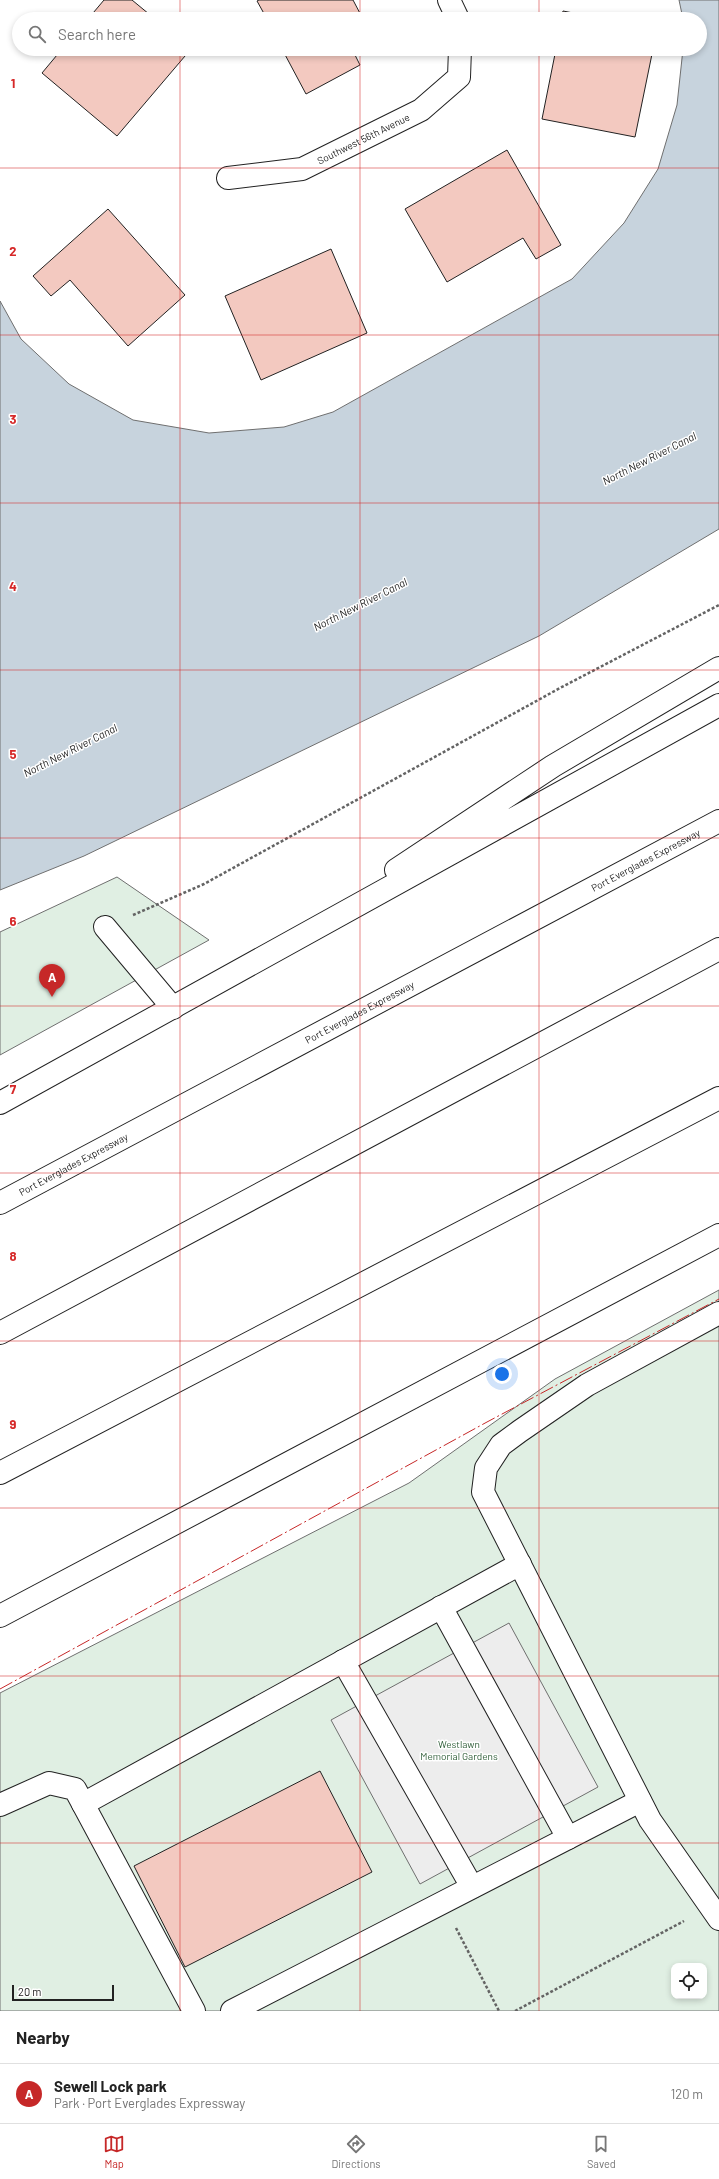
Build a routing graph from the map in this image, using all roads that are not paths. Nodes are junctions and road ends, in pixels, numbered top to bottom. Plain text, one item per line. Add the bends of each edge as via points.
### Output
1 (449, 0) edge
2 (455, 12) edge
3 (460, 56) edge
4 (228, 178) dead end
5 (719, 668) edge
6 (719, 705) edge
7 (719, 822) edge
8 (105, 927) road end
9 (719, 949) edge
10 (257, 963) junction
11 (173, 1008) junction
12 (719, 1098) edge
13 (0, 1103) edge
14 (0, 1203) edge
15 (719, 1235) edge
16 (719, 1313) edge
17 (0, 1333) edge
18 (0, 1473) edge
19 (520, 1564) junction
20 (441, 1607) junction
21 (0, 1616) edge
22 (343, 1661) junction
23 (640, 1800) junction
24 (83, 1804) junction
25 (0, 1805) edge
26 (568, 1838) junction
27 (472, 1887) junction
28 (715, 1913) edge
29 (194, 2011) edge
30 (232, 2011) edge

1 - 2 main road
3 - 4 main road, Southwest 56th Avenue via 459,76 421,110 302,169
5 - 10 main road via 553,766
6 - 10 main road
7 - 14 main road, Port Everglades Expressway
8 - 11 main road
9 - 17 main road
10 - 11 main road
11 - 13 main road
12 - 18 main road
15 - 21 main road
16 - 19 main road via 587,1385 501,1445 486,1468 483,1492
19 - 20 main road
19 - 23 main road
20 - 22 main road
20 - 26 main road
22 - 24 main road
22 - 27 main road
23 - 26 main road
23 - 28 main road via 650,1820
24 - 25 main road via 75,1789 49,1783
24 - 29 main road
26 - 27 main road
27 - 30 main road

